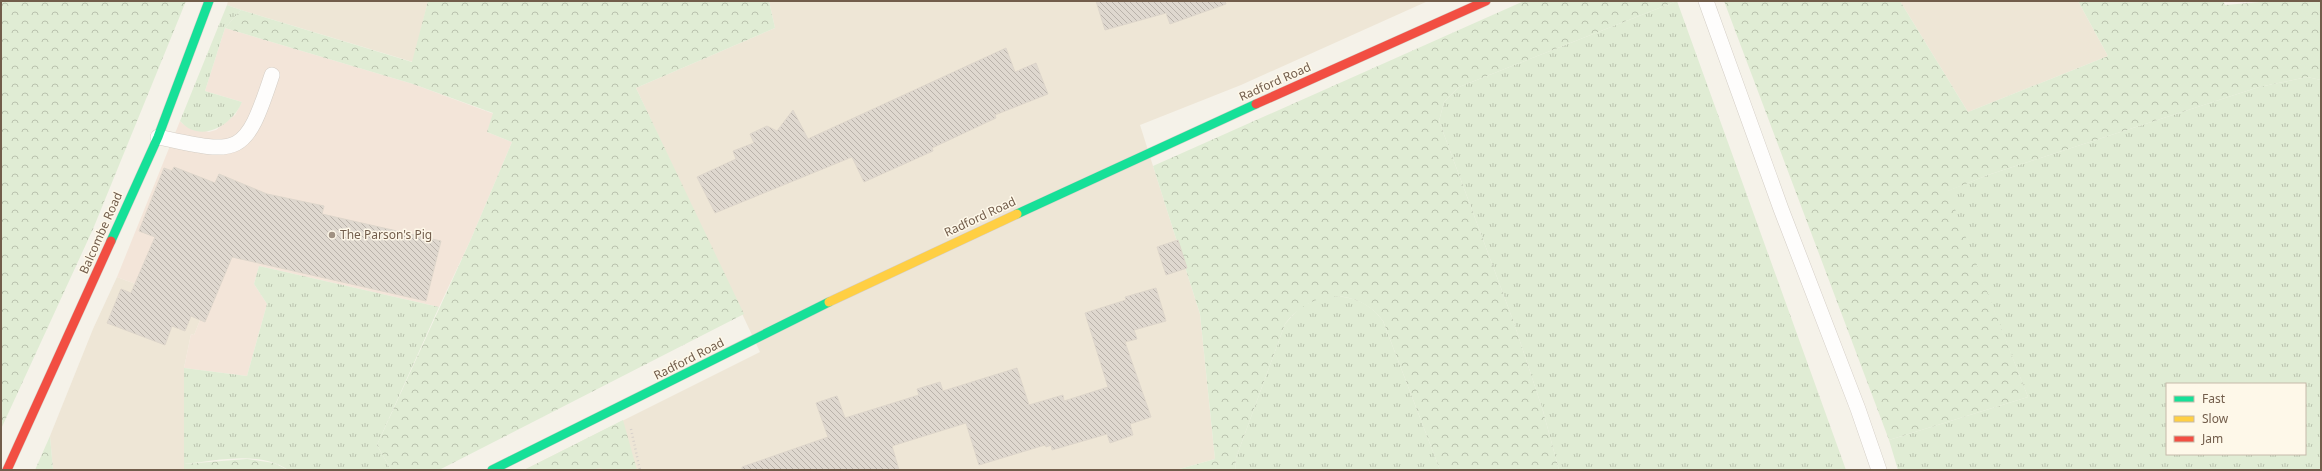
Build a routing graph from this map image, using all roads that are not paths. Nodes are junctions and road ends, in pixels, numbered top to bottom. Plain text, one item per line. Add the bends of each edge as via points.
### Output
1 (209, 1) edge
2 (1486, 1) edge
3 (1706, 1) edge
4 (272, 75) dead end
5 (158, 136) junction
6 (7, 470) edge
7 (492, 470) edge
8 (1879, 470) edge

1 - 5 street, Balcombe Road
2 - 7 street, Radford Road via 1023,210 813,310
3 - 8 lane
4 - 5 lane via 256,122 240,141 214,148
5 - 6 street, Balcombe Road

